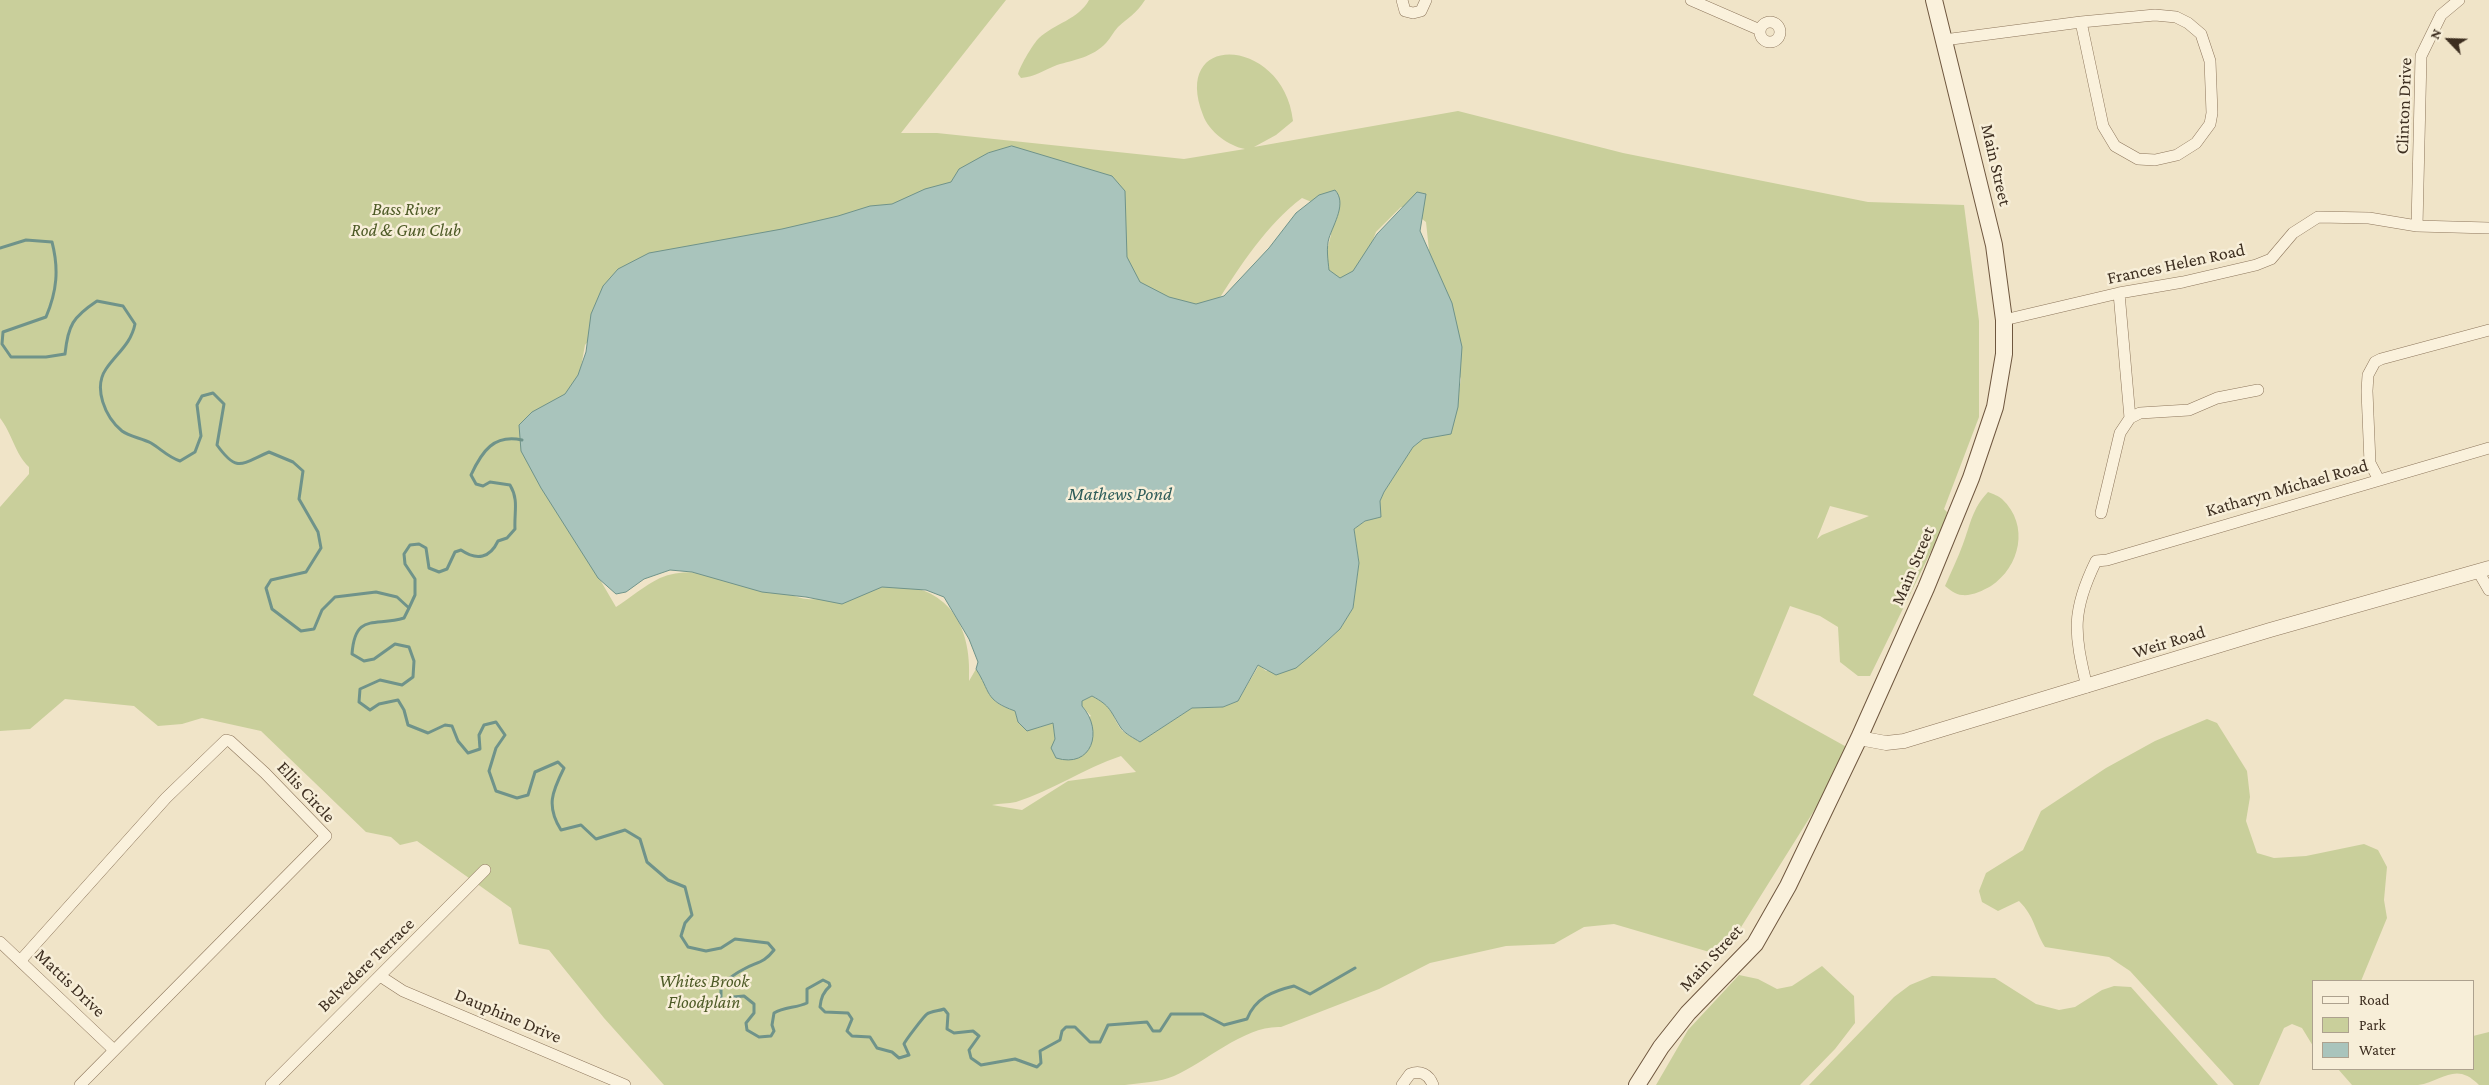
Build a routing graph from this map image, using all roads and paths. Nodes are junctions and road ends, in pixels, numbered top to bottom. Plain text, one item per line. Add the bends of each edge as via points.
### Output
1 (1402, 0) edge
2 (1426, 0) edge
3 (1691, 0) edge
4 (1934, 0) edge
5 (2459, 0) edge
6 (2081, 22) junction
7 (1760, 30) dead end
8 (1944, 40) junction
9 (2417, 226) junction
10 (2489, 228) edge
11 (2118, 293) junction
12 (2004, 320) junction
13 (2489, 330) edge
14 (2258, 390) dead end
15 (2130, 418) junction
16 (2489, 448) edge
17 (2379, 480) junction
18 (2101, 513) dead end
19 (2484, 570) edge
20 (2489, 590) edge
21 (2087, 687) junction
22 (1859, 738) junction
23 (485, 870) dead end
24 (0, 942) edge
25 (21, 960) junction
26 (380, 976) junction
27 (114, 1050) junction
28 (80, 1085) edge
29 (272, 1085) edge
30 (625, 1085) edge
31 (1402, 1085) edge
32 (1433, 1085) edge
33 (1638, 1085) edge

1 - 2 street via 1405,11 1413,14 1421,11
3 - 7 street
4 - 8 main road, Main Street
5 - 9 street, Clinton Drive via 2441,15 2421,56
6 - 6 street via 2100,117 2115,146 2138,159 2155,160 2177,155 2196,143 2210,124 2213,102 2210,61 2205,42 2196,30 2182,20 2162,14
6 - 8 street
8 - 12 main road, Main Street via 1994,245
9 - 10 street, Frances Helen Road
9 - 11 street, Frances Helen Road via 2369,218 2318,216 2293,233 2271,259 2256,265
11 - 12 street, Frances Helen Road
11 - 15 street
12 - 22 main road, Main Street via 2000,381 1986,437 1926,588
13 - 17 street via 2376,362 2368,375 2367,391 2370,464
14 - 15 street via 2218,398 2189,410 2140,413
15 - 18 street via 2120,433
16 - 17 street, Katharyn Michael Road
17 - 21 street, Katharyn Michael Road via 2096,561 2080,595 2076,620 2077,644
19 - 20 street
19 - 21 street, Weir Road via 2270,630
21 - 22 street, Weir Road via 1904,741 1886,743
22 - 33 main road, Main Street via 1788,886 1755,944 1688,1013 1661,1047
23 - 26 street, Belvedere Terrace
24 - 25 street, Mattis Drive
25 - 27 street, Mattis Drive
25 - 27 street, Ellis Circle via 166,798 222,742 230,741 265,773 326,836
26 - 29 street, Belvedere Terrace
26 - 30 street, Dauphine Drive via 403,991
27 - 28 street, Ellis Circle
31 - 32 street via 1410,1074 1419,1072 1428,1076

